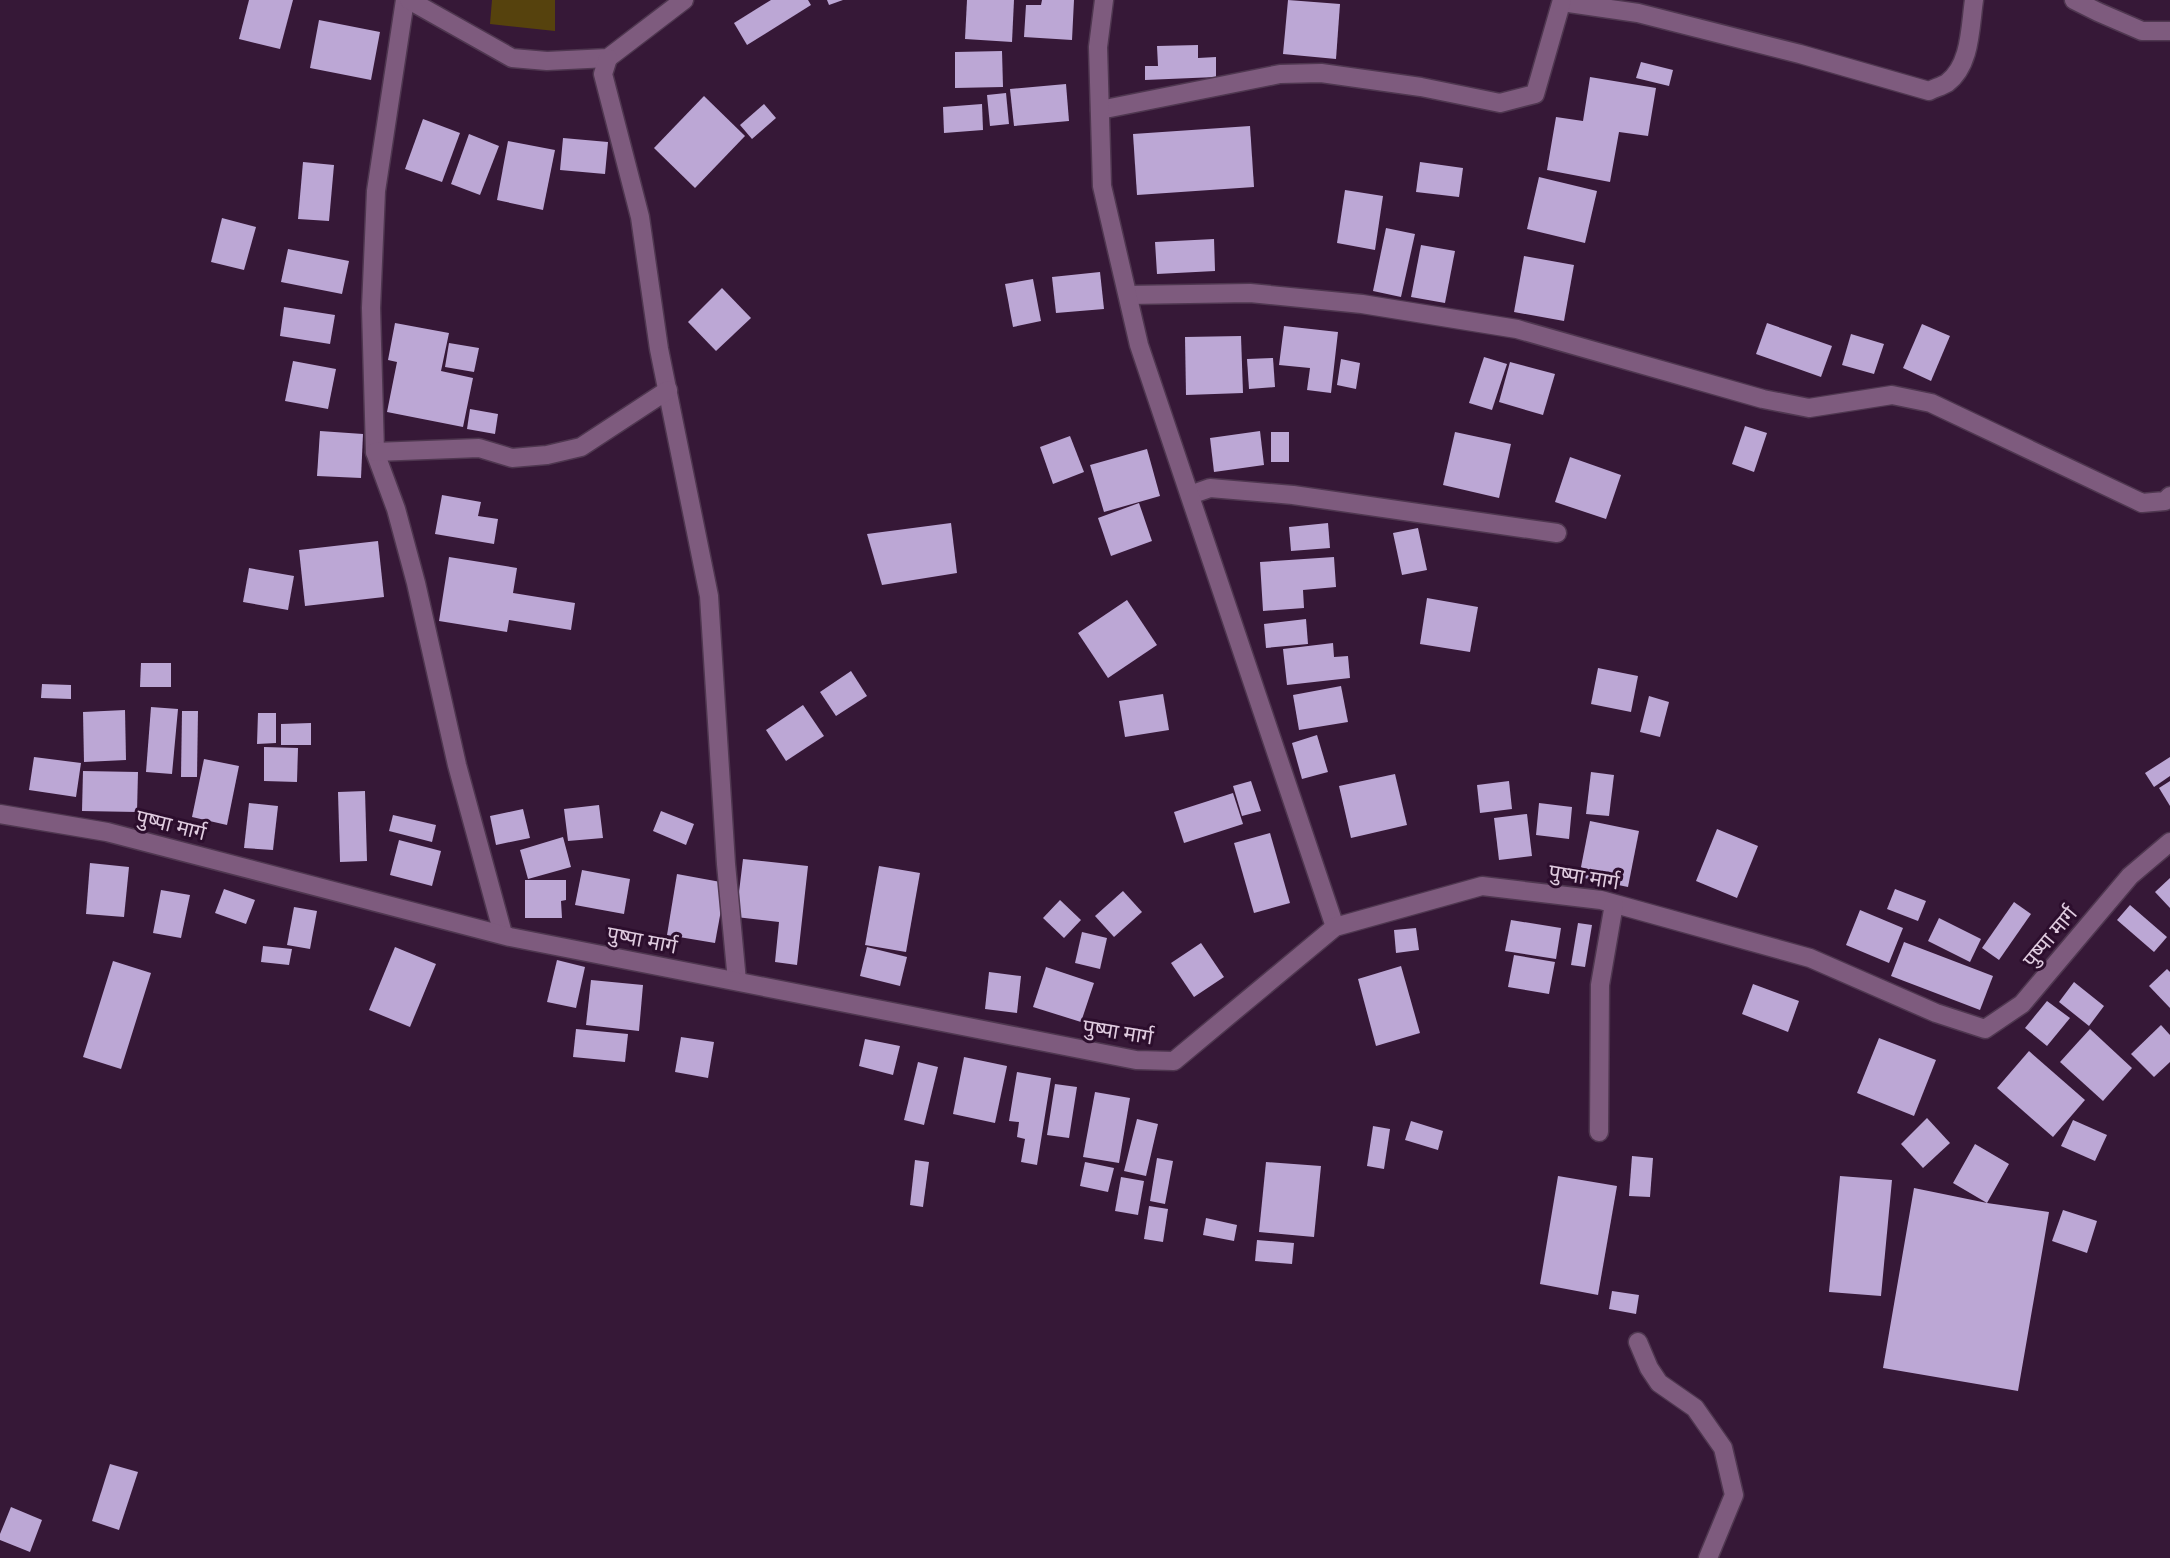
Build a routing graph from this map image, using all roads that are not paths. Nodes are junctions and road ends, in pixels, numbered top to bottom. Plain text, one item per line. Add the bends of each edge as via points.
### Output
1 (407, 0) edge
2 (684, 0) edge
3 (1104, 0) edge
4 (1974, 0) edge
5 (2074, 0) edge
6 (1562, 1) edge
7 (2170, 31) edge
8 (608, 58) junction
9 (1100, 110) junction
10 (1128, 295) junction
11 (668, 390) junction
12 (375, 452) junction
13 (1190, 495) junction
14 (2168, 499) edge
15 (1557, 533) dead end
16 (0, 814) edge
17 (2170, 842) edge
18 (1614, 904) junction
19 (1335, 927) junction
20 (503, 934) junction
21 (737, 981) junction
22 (1599, 1132) dead end
23 (1638, 1342) dead end
24 (1708, 1558) edge

1 - 8 street via 512,57 547,61
1 - 12 street via 376,191 371,308
2 - 8 street
3 - 9 street via 1098,47
4 - 6 street via 1961,66 1947,83 1929,91 1638,13
5 - 7 street via 2142,31
6 - 9 street via 1535,94 1500,103 1321,73 1280,74
8 - 11 street via 603,74 640,217
9 - 10 street via 1102,186
10 - 13 street via 1139,345
10 - 14 street via 1250,293 1362,304 1517,329 1763,399 1809,408 1892,395 1931,403 2142,503
11 - 12 street via 581,447 547,455 512,458 479,448
11 - 21 street via 709,596
12 - 20 street via 396,509 416,583 457,765
13 - 15 street via 1210,488 1293,495
13 - 19 street
16 - 20 street, पुष्पा मार्ग via 107,832
17 - 18 street, पुष्पा मार्ग via 2130,876 2022,1004 1985,1029 1936,1013 1810,958
18 - 19 street, पुष्पा मार्ग via 1482,886
18 - 22 street via 1600,985
19 - 21 street, पुष्पा मार्ग via 1174,1061 1136,1060
20 - 21 street, पुष्पा मार्ग
23 - 24 street via 1659,1383 1695,1408 1723,1448 1734,1495

